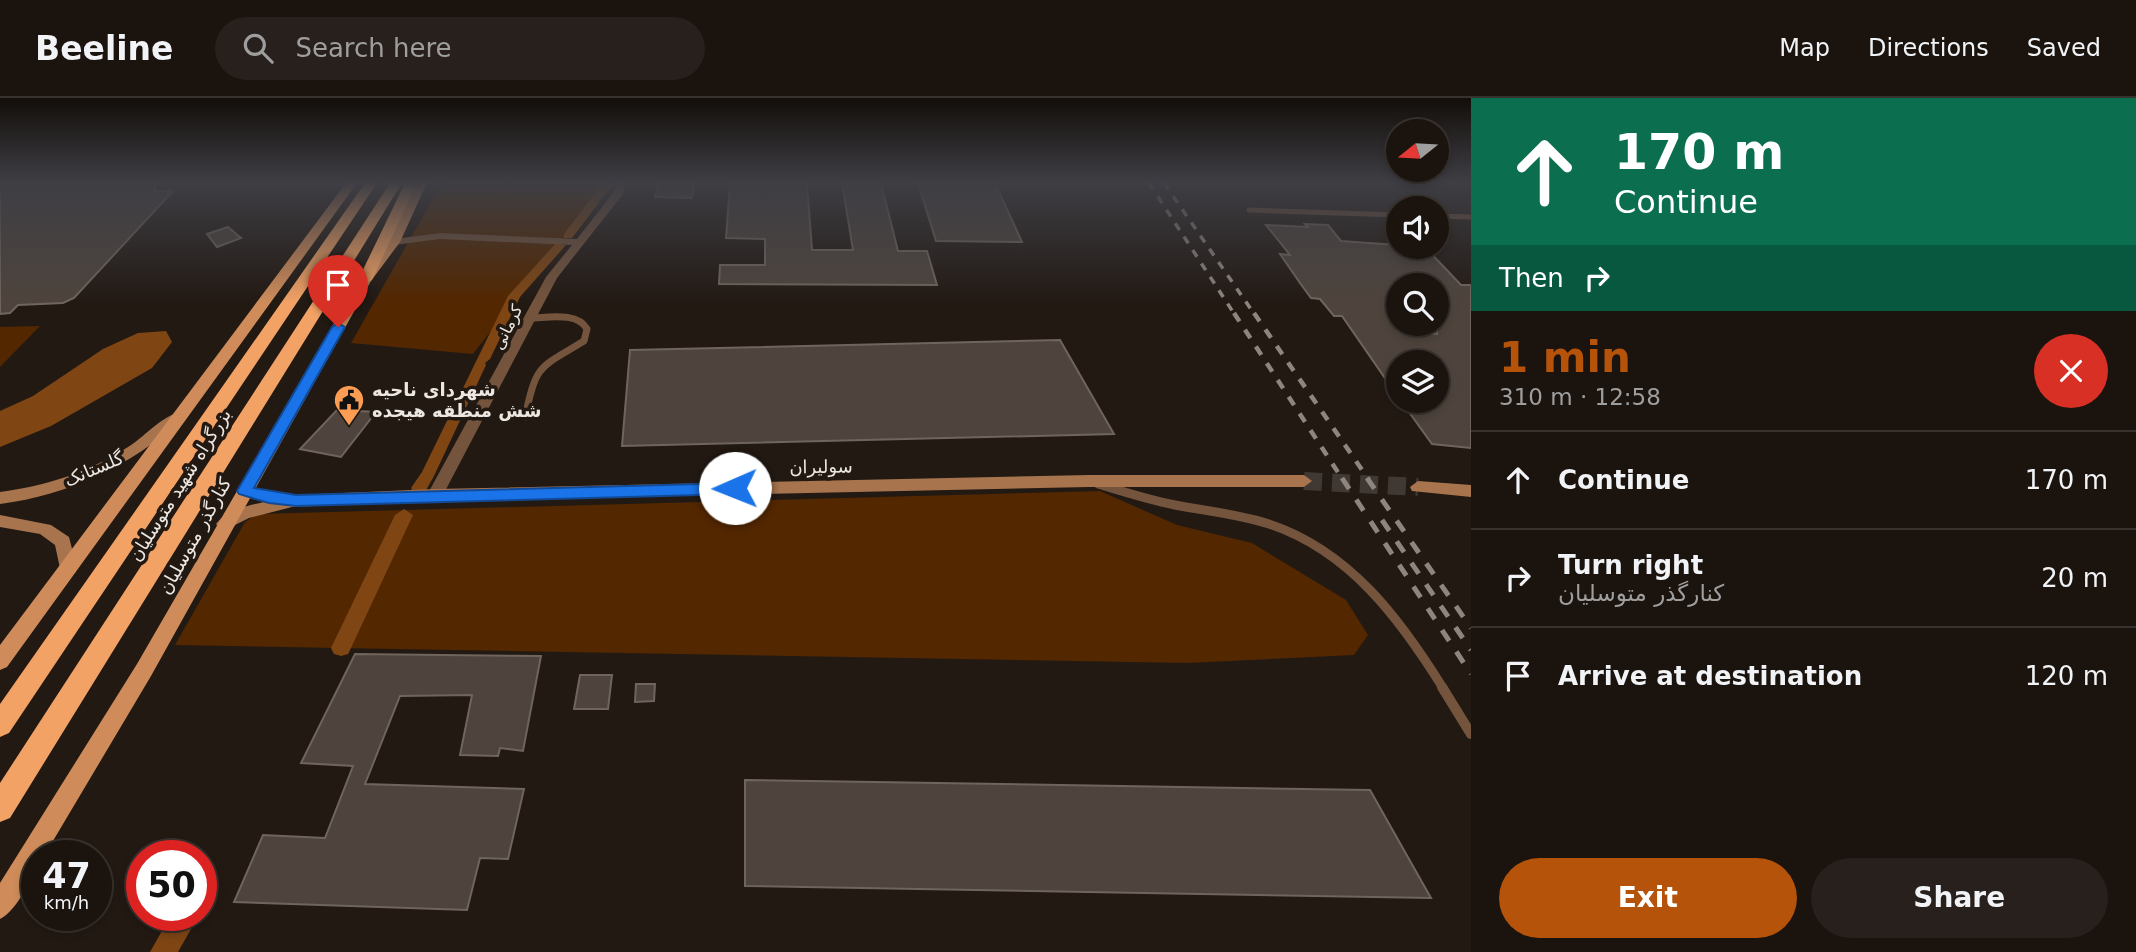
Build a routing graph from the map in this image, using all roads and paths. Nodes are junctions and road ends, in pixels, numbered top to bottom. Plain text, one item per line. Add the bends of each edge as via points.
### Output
1 (324, 223) edge
2 (338, 223) edge
3 (344, 223) edge
4 (371, 223) edge
5 (392, 223) edge
6 (403, 223) edge
7 (595, 223) edge
8 (394, 242) junction
9 (580, 242) junction
10 (330, 244) junction
11 (365, 280) junction
12 (529, 318) junction
13 (525, 417) dead end
14 (177, 418) junction
15 (1089, 481) junction
16 (1304, 481) tunnel mouth
17 (1418, 487) tunnel mouth
18 (245, 491) junction
19 (1471, 491) edge
20 (435, 495) junction
21 (0, 498) edge
22 (296, 501) junction
23 (0, 521) edge
24 (225, 524) junction
25 (68, 568) junction
26 (0, 661) edge
27 (0, 725) edge
28 (1471, 734) edge
29 (0, 808) edge
30 (0, 906) edge

1 - 14 main road
2 - 10 highway
3 - 10 highway, بزرگراه شهید متوسلیان
4 - 29 highway, بزرگراه شهید متوسلیان
5 - 11 highway
6 - 8 main road, کنارگذر متوسلیان
7 - 9 street, کرمانی
8 - 9 street via 440,236
8 - 11 main road, کنارگذر متوسلیان
9 - 12 street, کرمانی via 552,277
10 - 27 highway, بزرگراه شهید متوسلیان
11 - 18 main road, کنارگذر متوسلیان
12 - 13 lane via 576,318 587,329 584,341 539,369
12 - 20 street, کرمانی
14 - 21 main road, گلستانک via 130,454 80,478
14 - 25 main road
15 - 16 main road, سولیران
15 - 20 main road, سولیران
15 - 28 lane via 1156,502 1270,525 1321,546 1377,593
17 - 19 main road
18 - 22 main road
18 - 24 main road, کنارگذر متوسلیان
20 - 22 main road, سولیران
22 - 24 main road via 244,513
23 - 25 main road via 45,529 63,542
24 - 30 main road, کنارگذر متوسلیان via 144,670
25 - 26 main road

